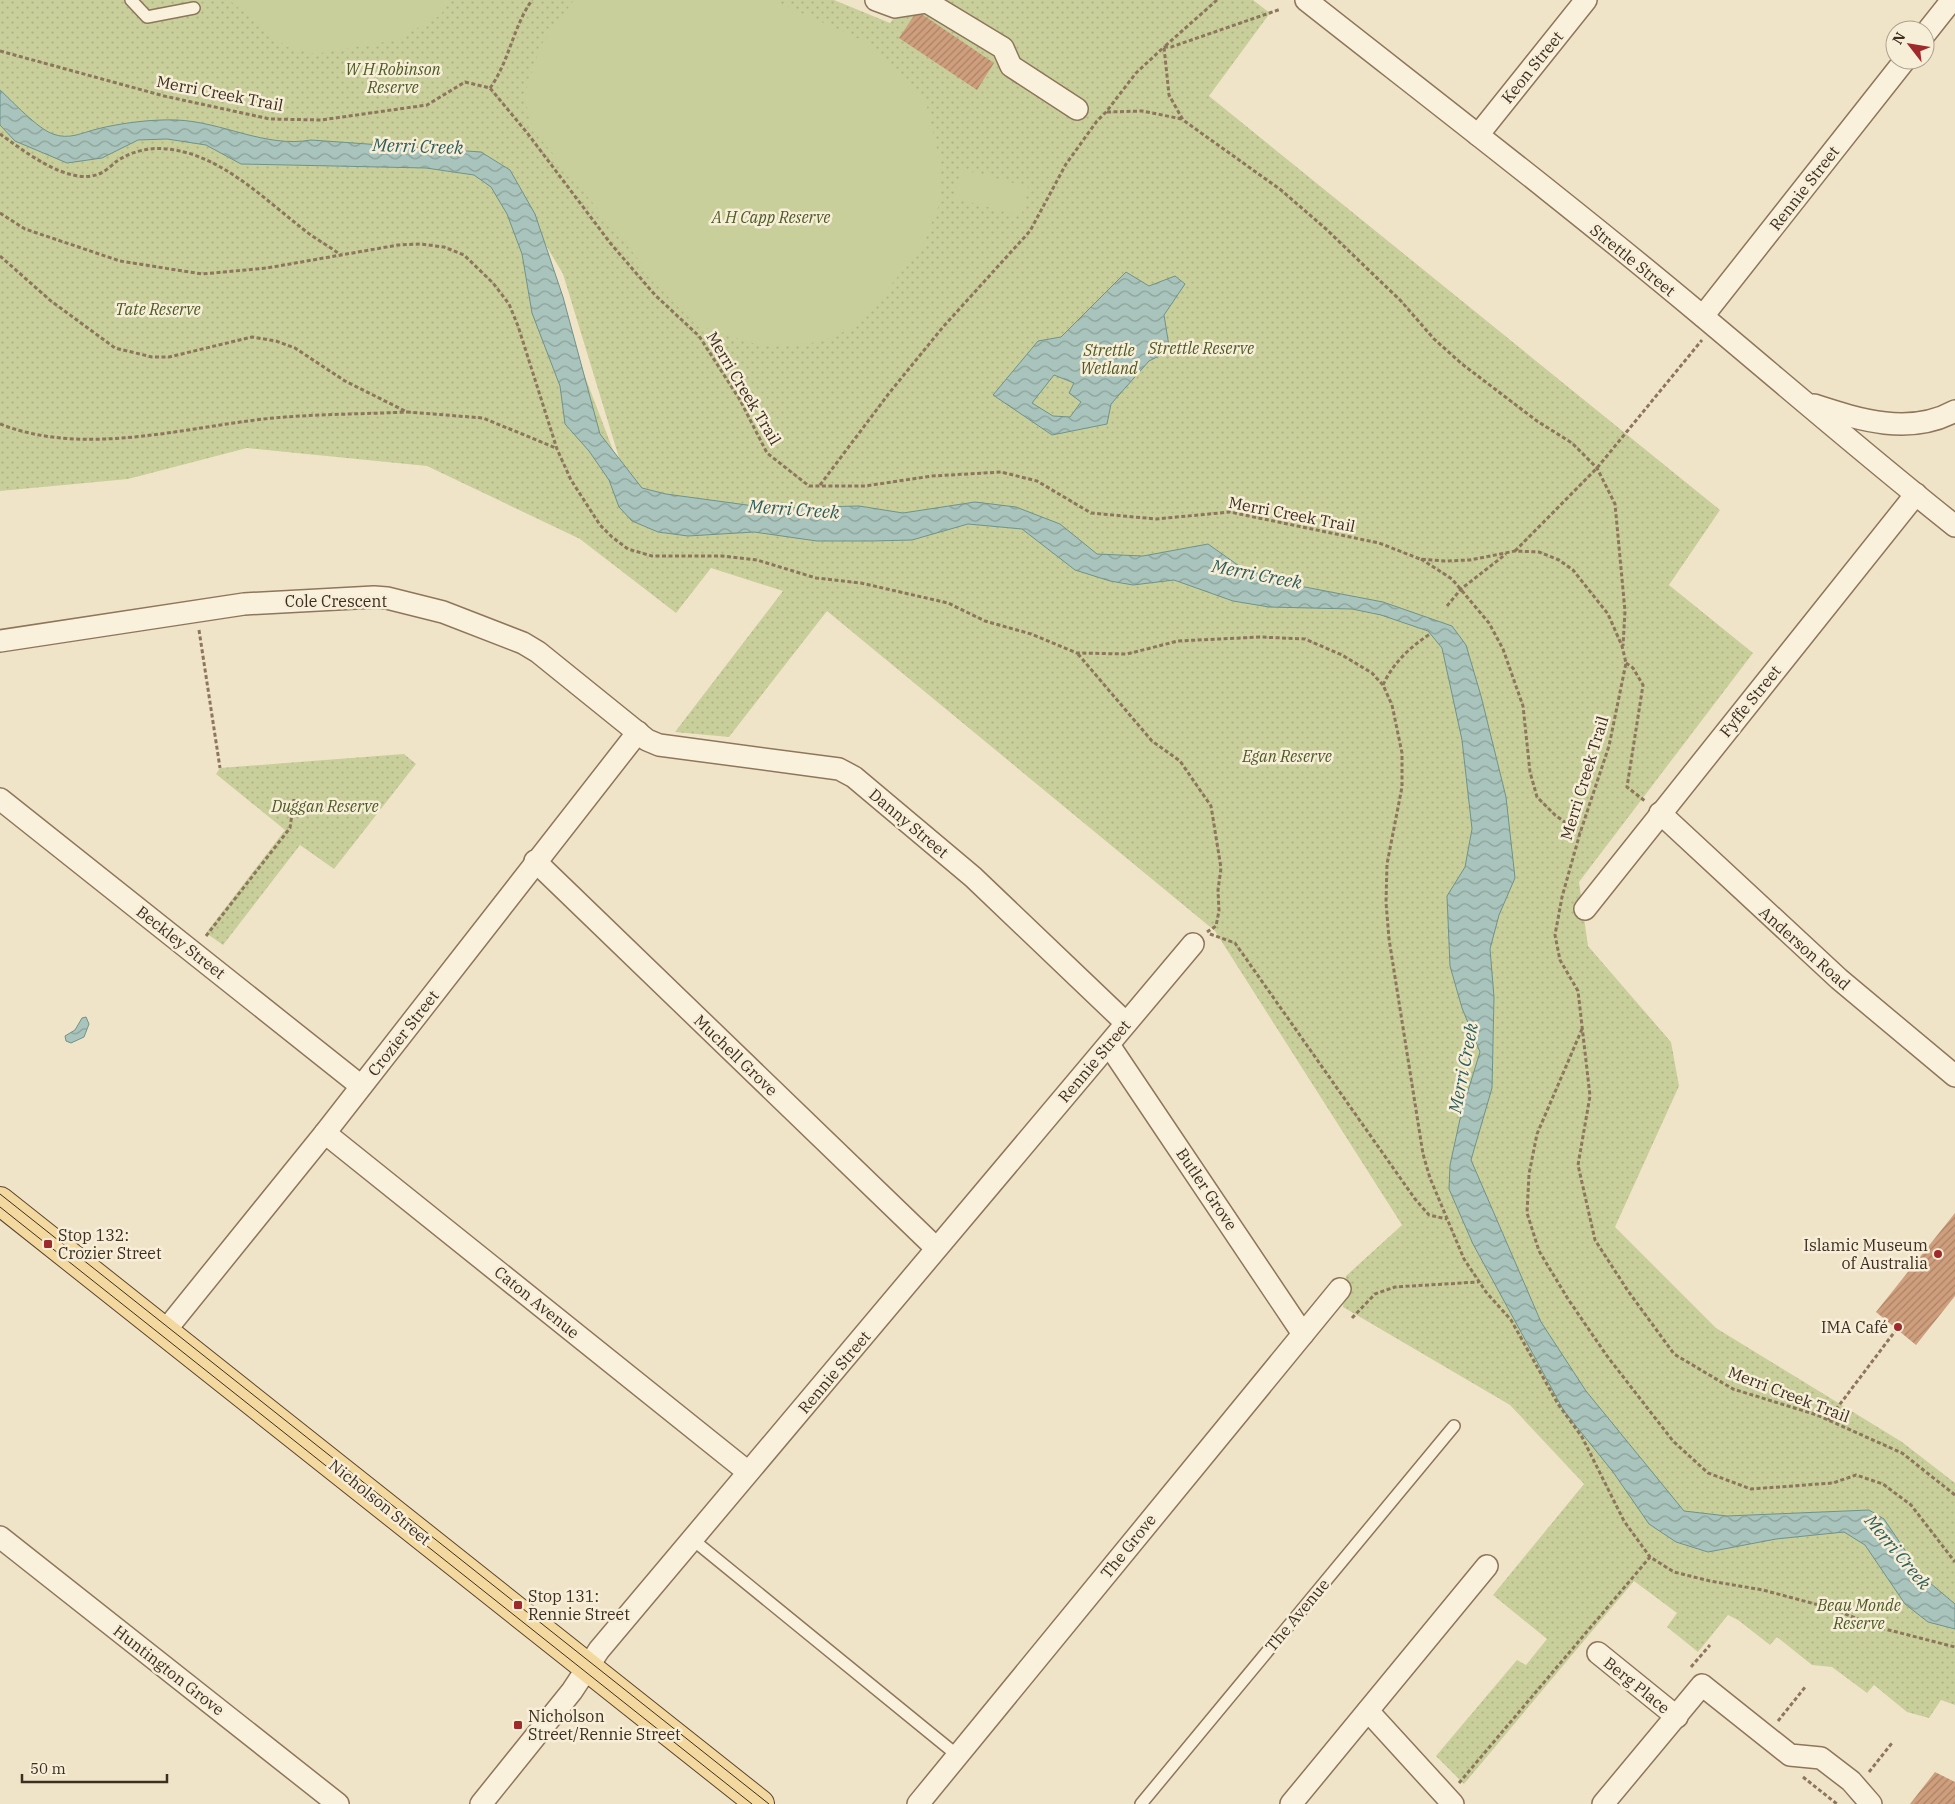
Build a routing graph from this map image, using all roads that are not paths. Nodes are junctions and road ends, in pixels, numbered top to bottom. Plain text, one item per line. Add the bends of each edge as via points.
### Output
1 (131, 0) edge
2 (876, 0) edge
3 (1306, 0) edge
4 (1586, 0) edge
5 (1952, 0) edge
6 (194, 8) dead end
7 (1935, 21) edge
8 (1897, 70) edge
9 (1077, 109) dead end
10 (1478, 135) junction
11 (1708, 321) junction
12 (1802, 401) junction
13 (1955, 411) edge
14 (1916, 494) junction
15 (1955, 526) edge
16 (0, 642) edge
17 (638, 732) junction
18 (0, 799) edge
19 (1660, 813) junction
20 (535, 862) junction
21 (1585, 909) dead end
22 (1200, 939) road end
23 (1126, 1023) junction
24 (1109, 1045) junction
25 (1955, 1076) edge
26 (361, 1086) junction
27 (325, 1133) junction
28 (0, 1201) edge
29 (936, 1248) junction
30 (1340, 1289) dead end
31 (165, 1331) junction
32 (1303, 1334) junction
33 (1454, 1426) dead end
34 (748, 1472) junction
35 (0, 1537) edge
36 (692, 1539) junction
37 (1487, 1566) dead end
38 (1598, 1653) dead end
39 (587, 1667) junction
40 (1368, 1711) junction
41 (1677, 1717) junction
42 (957, 1755) junction
43 (1450, 1800) edge
44 (1867, 1800) edge
45 (338, 1804) edge
46 (481, 1804) edge
47 (760, 1804) edge
48 (918, 1804) edge
49 (1141, 1804) edge
50 (1291, 1804) edge
51 (1603, 1804) edge

1 - 6 lane via 147,17
2 - 9 street via 895,7 927,2 1003,48 1011,66
3 - 10 street, Strettle Street
4 - 10 street, Keon Street
5 - 7 street
8 - 11 street, Rennie Street
10 - 11 street, Strettle Street
11 - 12 street, Strettle Street
12 - 13 street via 1883,424 1926,422
12 - 14 street, Strettle Street
14 - 15 street, Strettle Street
14 - 19 street, Fyffe Street
16 - 17 street, Cole Crescent via 260,602 374,597 443,612 511,638 538,652
17 - 20 street, Crozier Street
17 - 23 street, Danny Street via 659,745 839,769 854,777 973,877
18 - 26 street, Beckley Street
19 - 21 street, Fyffe Street
19 - 25 street, Anderson Road via 1839,979
20 - 26 street, Crozier Street
20 - 29 street, Muchell Grove
22 - 23 street, Rennie Street
23 - 24 street, Rennie Street
24 - 29 street, Rennie Street
24 - 32 street, Butler Grove
26 - 27 street, Crozier Street
27 - 31 street, Crozier Street
27 - 34 street, Caton Avenue
28 - 31 main road, Nicholson Street
29 - 34 street, Rennie Street
30 - 32 street, The Grove
31 - 39 main road, Nicholson Street
32 - 42 street, The Grove
33 - 49 lane, The Avenue
34 - 36 street, Rennie Street
35 - 45 street, Huntington Grove
36 - 39 street, Rennie Street
36 - 42 lane
37 - 40 street
38 - 41 street, Berg Place
39 - 46 street, Rennie Street
39 - 47 main road, Nicholson Street
40 - 43 street
40 - 50 street
41 - 44 street via 1702,1685 1790,1755 1821,1758 1850,1781
41 - 51 street
42 - 48 street, The Grove

